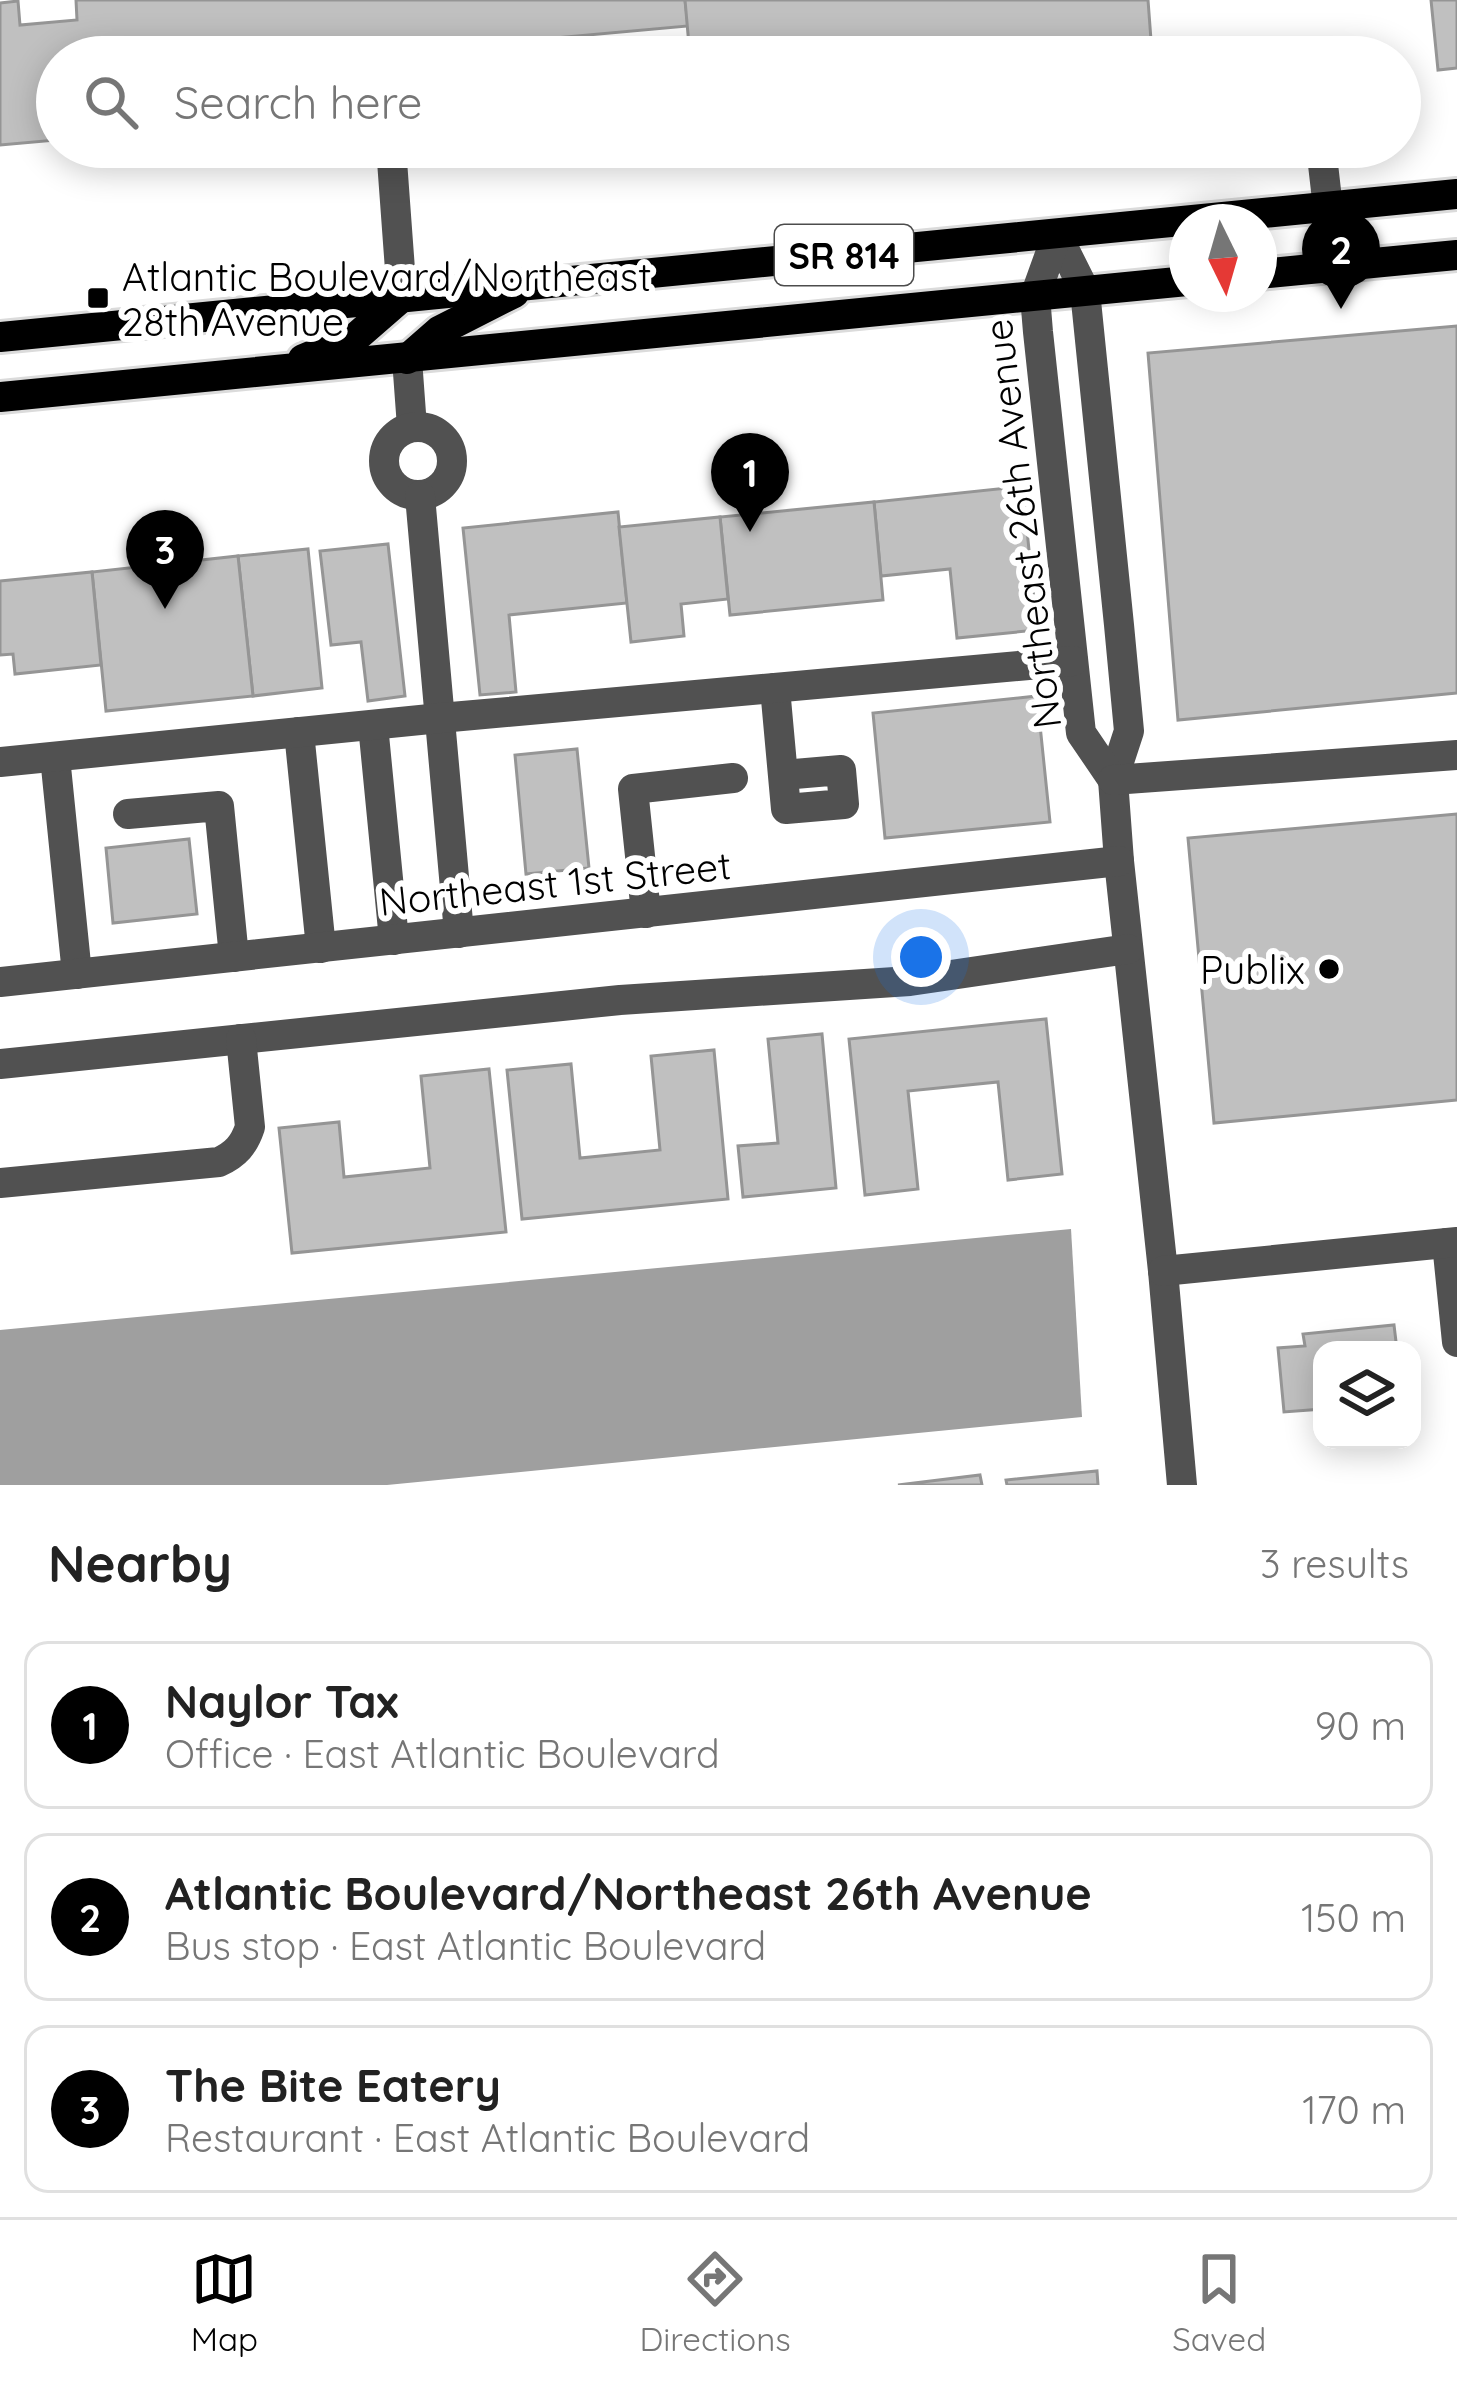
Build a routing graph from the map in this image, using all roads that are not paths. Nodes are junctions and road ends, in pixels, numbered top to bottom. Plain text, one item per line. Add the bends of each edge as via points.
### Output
1 (393, 168) edge
2 (1323, 168) edge
3 (1457, 194) edge
4 (1328, 208) junction
5 (1058, 235) junction
6 (1457, 255) edge
7 (1277, 272) edge
8 (1169, 283) edge
9 (530, 285) junction
10 (1085, 291) junction
11 (1035, 296) junction
12 (402, 297) junction
13 (0, 337) edge
14 (407, 359) junction
15 (275, 371) junction
16 (0, 397) edge
17 (412, 427) junction
18 (420, 496) junction
19 (1073, 661) junction
20 (775, 688) junction
21 (440, 718) junction
22 (373, 724) junction
23 (299, 732) junction
24 (1457, 754) edge
25 (56, 757) junction
26 (0, 762) edge
27 (783, 775) dead end
28 (734, 778) dead end
29 (1113, 780) junction
30 (128, 814) dead end
31 (1119, 861) junction
32 (646, 913) junction
33 (459, 933) junction
34 (394, 940) junction
35 (321, 948) junction
36 (1128, 949) junction
37 (235, 957) junction
38 (77, 974) junction
39 (0, 982) edge
40 (241, 1039) junction
41 (0, 1064) edge
42 (0, 1183) edge
43 (1452, 1242) edge
44 (1163, 1271) junction
45 (1457, 1342) edge
46 (1181, 1485) edge

1 - 12 street
2 - 4 street
3 - 4 main road, SR 814
4 - 5 main road, SR 814
5 - 9 main road, SR 814
5 - 10 street, Northeast 26th Avenue
5 - 11 street, Northeast 26th Avenue
6 - 7 main road
8 - 10 main road, SR 814
9 - 12 main road, SR 814
9 - 14 main road via 439,331
10 - 11 main road, SR 814
10 - 29 street, Northeast 26th Avenue via 1129,730
11 - 14 main road, SR 814
11 - 19 street, Northeast 26th Avenue
12 - 13 main road, SR 814
12 - 15 main road via 356,337
14 - 15 main road, SR 814
14 - 17 street
15 - 16 main road, SR 814
17 - 18 street via 390,440 383,465 395,488
17 - 18 street via 438,433 453,455 446,483
18 - 21 street
19 - 20 street
19 - 29 street, Northeast 26th Avenue via 1081,733
20 - 21 street
20 - 27 street
21 - 22 street
21 - 33 street
22 - 23 street
22 - 34 street
23 - 25 street
23 - 35 street
24 - 29 street
25 - 26 street
25 - 38 street
28 - 32 street via 633,790
29 - 31 street, Northeast 26th Avenue
30 - 37 street via 219,806
31 - 32 street, Northeast 1st Street
31 - 36 street, Northeast 26th Avenue
32 - 33 street, Northeast 1st Street
33 - 34 street, Northeast 1st Street
34 - 35 street, Northeast 1st Street
35 - 37 street, Northeast 1st Street
36 - 40 street via 910,981 620,1000
36 - 44 street, Northeast 26th Avenue
37 - 38 street, Northeast 1st Street
38 - 39 street, Northeast 1st Street
40 - 41 street
40 - 42 street via 250,1127 233,1156
43 - 44 street
43 - 45 street
44 - 46 street, Northeast 26th Avenue

